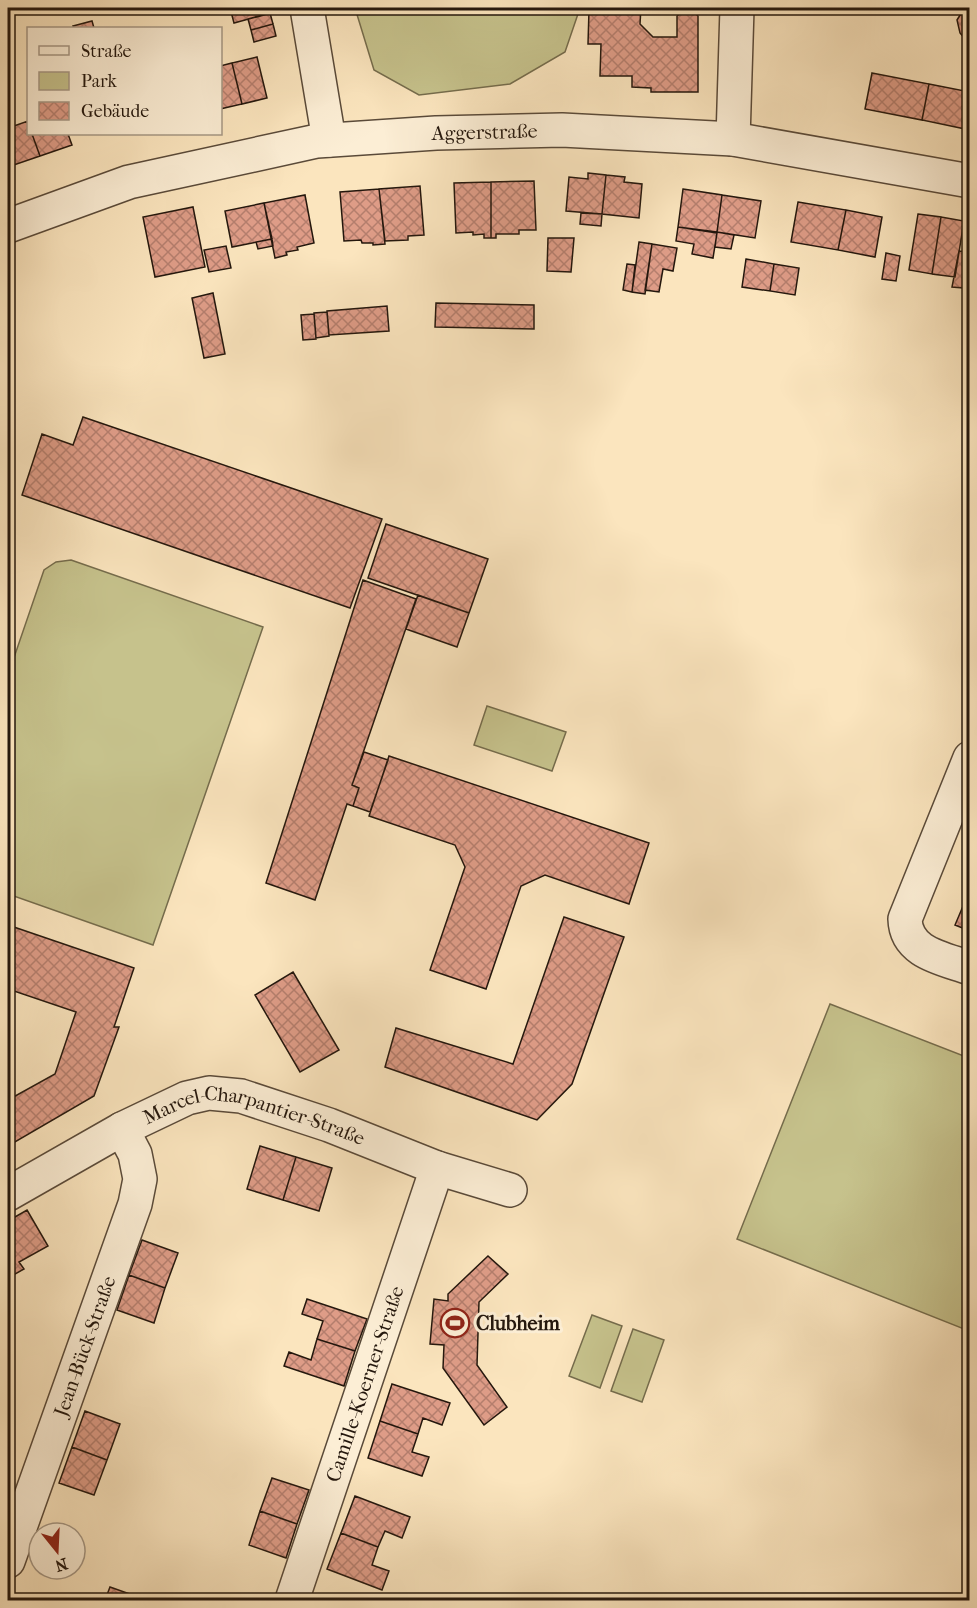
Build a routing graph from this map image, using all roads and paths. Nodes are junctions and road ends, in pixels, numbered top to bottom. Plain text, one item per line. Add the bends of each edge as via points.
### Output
1 (307, 8) edge
2 (737, 8) edge
3 (733, 139) junction
4 (329, 140) junction
5 (969, 181) edge
6 (8, 226) edge
7 (969, 758) edge
8 (969, 968) edge
9 (122, 1129) junction
10 (438, 1168) junction
11 (510, 1190) dead end
12 (8, 1194) edge
13 (8, 1561) edge
14 (292, 1600) edge

1 - 4 street
2 - 3 street
3 - 4 street, Aggerstraße via 562,130
3 - 5 street, Aggerstraße
4 - 6 street, Aggerstraße via 125,183
7 - 8 street via 905,919 906,932 919,949
9 - 10 street, Marcel-Charpantier-Straße via 187,1098 208,1093 241,1096
9 - 12 street, Marcel-Charpantier-Straße
9 - 13 street, Jean-Bück-Straße via 135,1154 140,1179 135,1204
10 - 11 street, Marcel-Charpantier-Straße
10 - 14 street, Camille-Koerner-Straße

